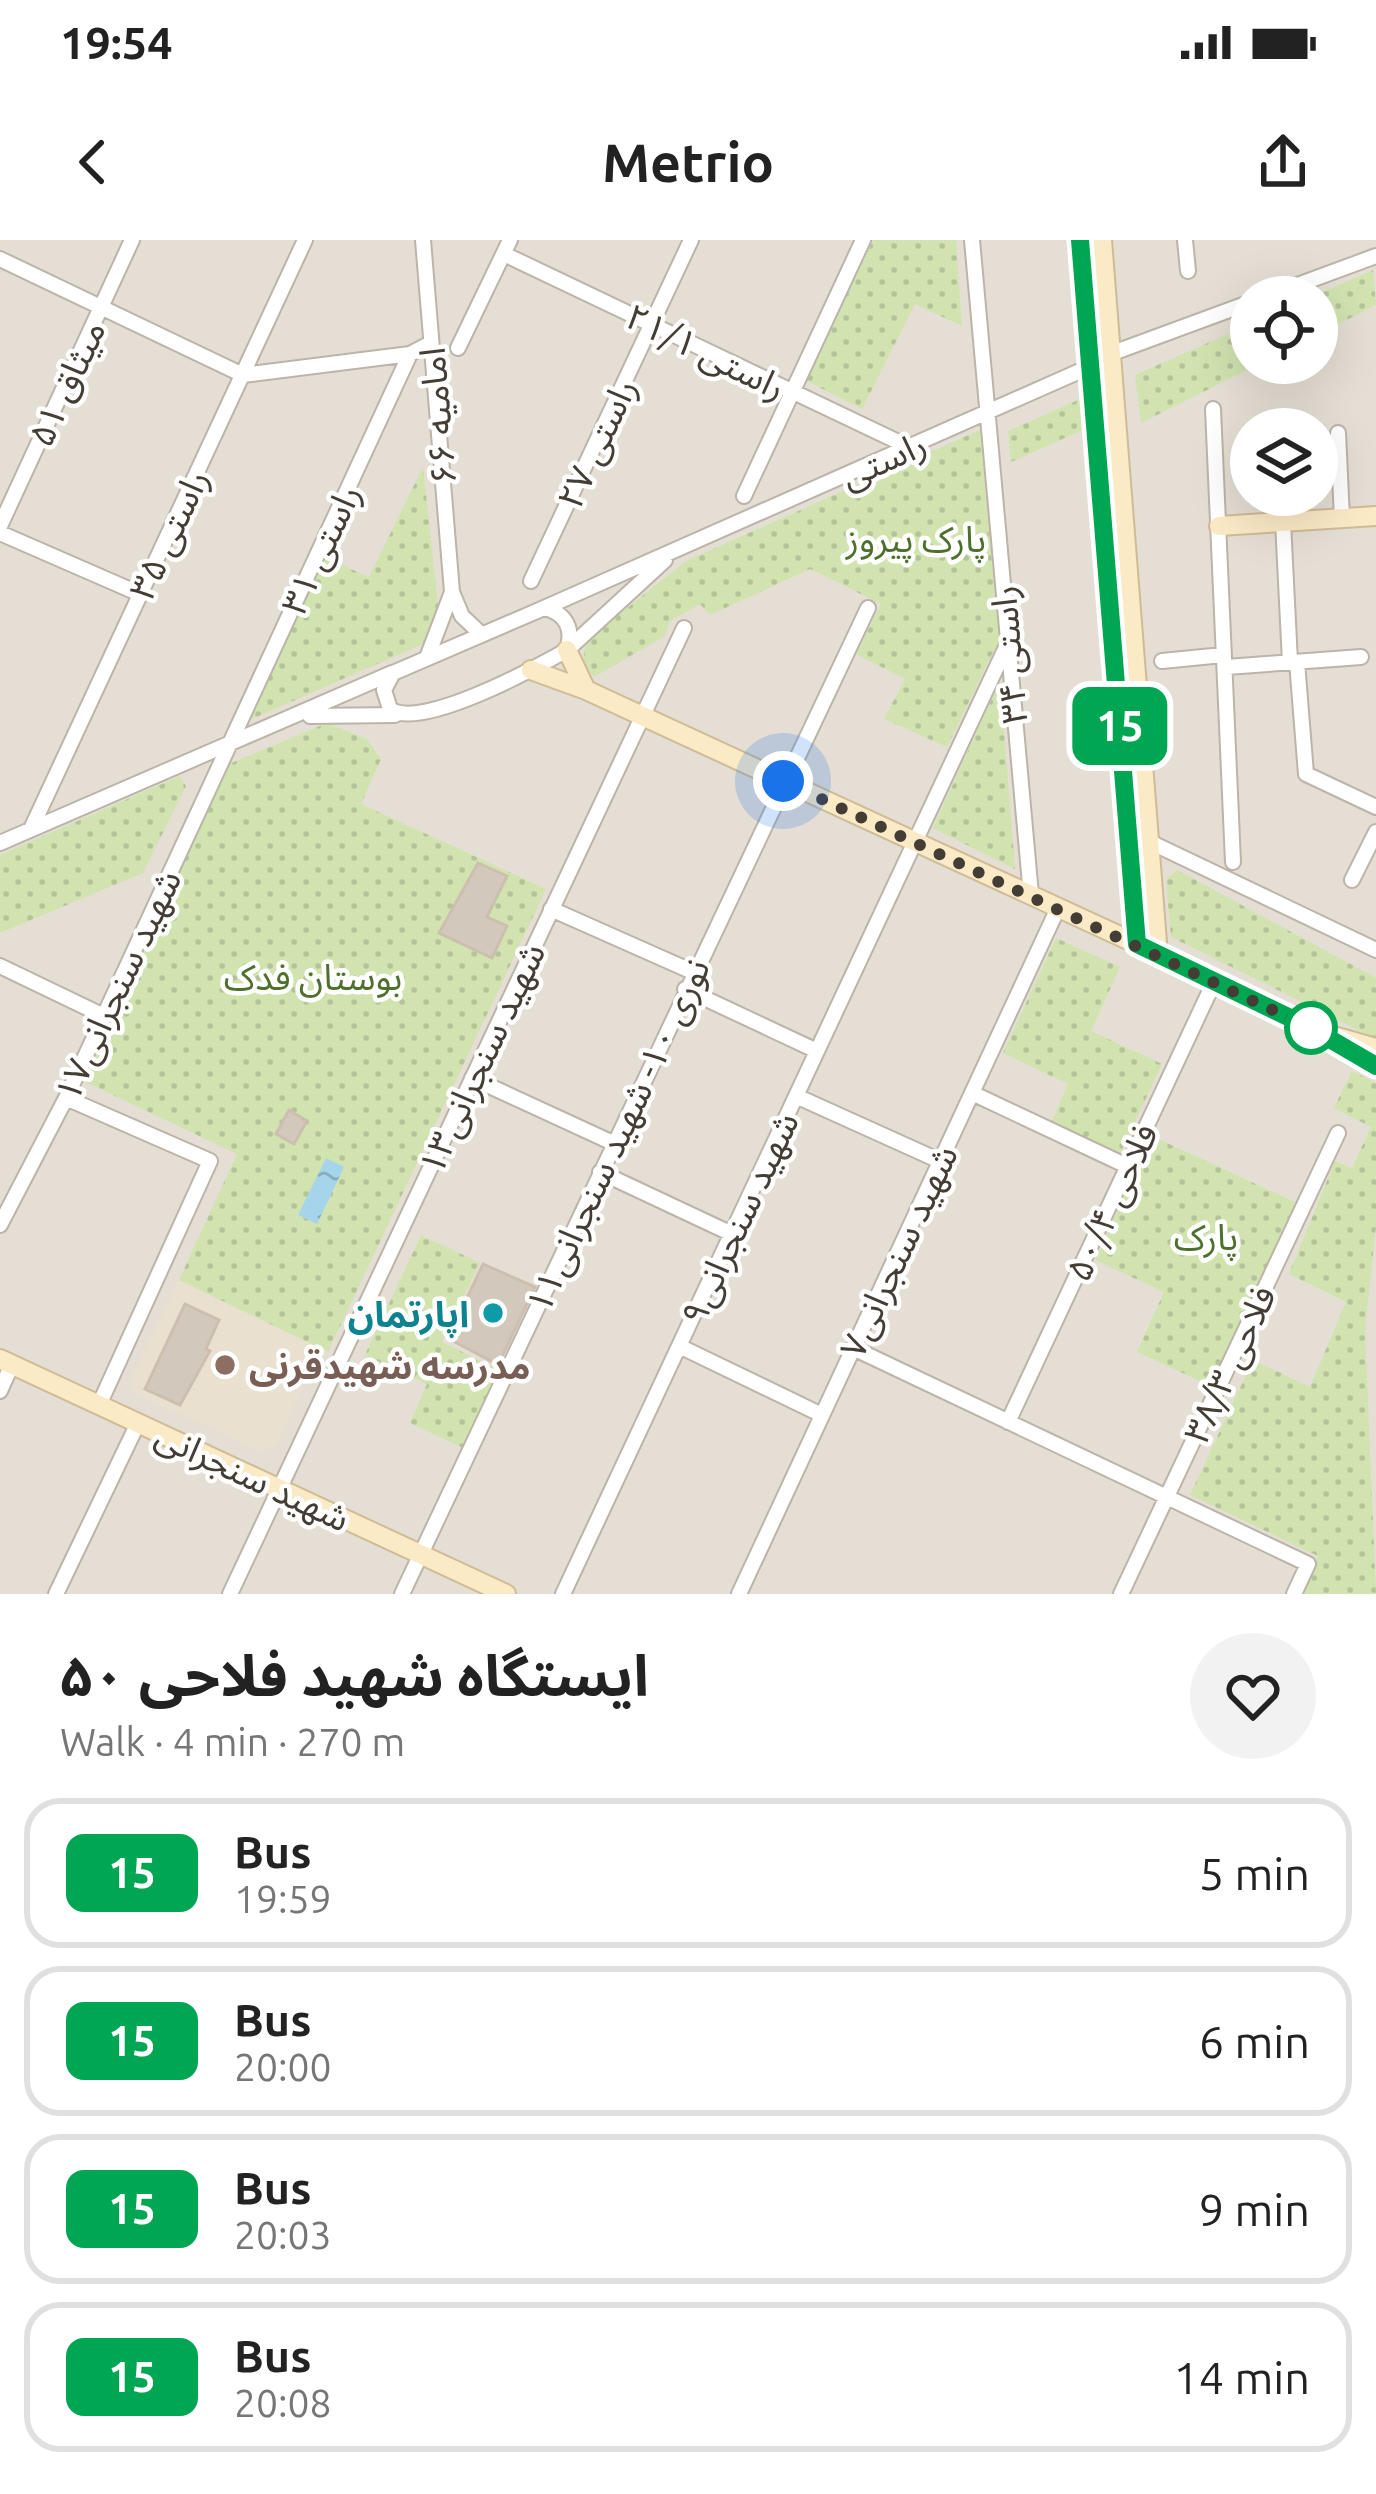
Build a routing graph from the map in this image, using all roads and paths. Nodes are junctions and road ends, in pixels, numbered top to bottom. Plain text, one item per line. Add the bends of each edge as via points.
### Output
1 (132, 240) edge
2 (305, 240) edge
3 (423, 240) edge
4 (691, 240) edge
5 (862, 240) edge
6 (973, 240) edge
7 (1080, 240) edge
8 (1102, 240) edge
9 (1185, 240) edge
10 (507, 247) edge
11 (1376, 256) edge
12 (0, 260) edge
13 (1188, 271) dead end
14 (1322, 276) edge
15 (100, 307) junction
16 (1230, 310) edge
17 (651, 325) junction
18 (431, 343) junction
19 (458, 348) dead end
20 (410, 354) junction
21 (1110, 354) junction
22 (1089, 367) junction
23 (243, 375) junction
24 (792, 392) junction
25 (1213, 410) dead end
26 (986, 414) junction
27 (1338, 433) dead end
28 (909, 447) junction
29 (744, 496) dead end
30 (1376, 516) edge
31 (1342, 518) junction
32 (1283, 522) junction
33 (1219, 526) junction
34 (0, 530) edge
35 (677, 549) junction
36 (531, 580) dead end
37 (452, 592) junction
38 (140, 594) junction
39 (544, 608) junction
40 (868, 608) dead end
41 (684, 628) dead end
42 (479, 633) junction
43 (1007, 645) junction
44 (567, 650) junction
45 (428, 655) junction
46 (1361, 657) dead end
47 (1225, 661) junction
48 (1162, 662) dead end
49 (1293, 662) junction
50 (531, 670) junction
51 (393, 673) junction
52 (586, 690) junction
53 (398, 715) junction
54 (642, 716) junction
55 (287, 719) junction
56 (229, 743) junction
57 (783, 781) junction
58 (1376, 807) edge
59 (31, 829) junction
60 (1129, 832) junction
61 (1376, 832) edge
62 (0, 842) edge
63 (915, 842) junction
64 (1150, 842) junction
65 (1233, 862) dead end
66 (1352, 880) dead end
67 (1031, 896) junction
68 (1058, 908) junction
69 (551, 909) junction
70 (1137, 944) junction
71 (1376, 950) edge
72 (1158, 955) junction
73 (0, 966) edge
74 (693, 972) junction
75 (1214, 982) junction
76 (685, 989) junction
77 (104, 1016) junction
78 (817, 1052) junction
79 (1374, 1057) edge
80 (472, 1078) junction
81 (971, 1093) junction
82 (796, 1096) junction
83 (66, 1098) junction
84 (1338, 1133) dead end
85 (613, 1144) junction
86 (940, 1161) junction
87 (1127, 1166) junction
88 (599, 1172) junction
89 (0, 1225) edge
90 (732, 1234) junction
91 (679, 1346) junction
92 (853, 1348) junction
93 (6, 1361) edge
94 (0, 1391) edge
95 (99, 1405) junction
96 (822, 1414) junction
97 (1008, 1422) junction
98 (138, 1423) junction
99 (279, 1489) junction
100 (1167, 1496) junction
101 (421, 1554) junction
102 (56, 1594) edge
103 (230, 1594) edge
104 (402, 1594) edge
105 (506, 1594) edge
106 (563, 1594) edge
107 (739, 1594) edge
108 (1121, 1594) edge
109 (1294, 1594) edge

1 - 15 street, میثاق ۵۱
2 - 23 street, راستی ۳۵
3 - 18 street, امامیه ۶۶
4 - 17 street, راستی ۲۷
5 - 24 street
6 - 26 street, راستی ۳۴
7 - 22 street
8 - 21 street
9 - 13 street
10 - 17 street, راستی ۲۱/۱
10 - 19 street
11 - 14 street
12 - 15 street
15 - 23 street
15 - 34 street, میثاق ۵۱
16 - 21 street
17 - 24 street, راستی ۲۱/۱
17 - 36 street, راستی ۲۷
18 - 20 street
18 - 37 street, امامیه ۶۶
20 - 23 street
20 - 56 street, راستی ۳۱
21 - 64 street
22 - 26 street, راستی
22 - 60 street
23 - 38 street, راستی ۳۵
24 - 28 street, راستی ۲۱/۱
24 - 29 street
25 - 33 street
26 - 28 street, راستی
26 - 43 street, راستی ۳۴
27 - 31 street
28 - 35 street, راستی
30 - 31 street
31 - 32 street
32 - 33 street
32 - 49 street
33 - 47 street
34 - 38 street
35 - 39 street, راستی
35 - 44 street, راستی
37 - 42 street
37 - 45 street
38 - 59 street, راستی ۳۵
39 - 42 street, راستی
39 - 44 street via 564,618
40 - 57 street, نوری ۱۰- شهید سنجرانی۱۱
41 - 54 street, شهید سنجرانی۱۳
42 - 45 street, راستی
43 - 63 street, شهید سنجرانی۹
43 - 67 street, راستی ۳۴
44 - 50 street, راستی
44 - 52 street
45 - 51 street, راستی
46 - 49 street
47 - 48 street
47 - 49 street
47 - 65 street
49 - 58 street via 1306,774
50 - 52 street
50 - 53 street, راستی via 436,709
51 - 53 street via 384,690
51 - 55 street
52 - 54 street
53 - 55 street
54 - 57 street
54 - 69 street, شهید سنجرانی۱۳
55 - 56 street
56 - 59 street
56 - 77 street, شهید سنجرانی۱۷
57 - 63 street
57 - 74 street, نوری ۱۰- شهید سنجرانی۱۱
59 - 62 street
60 - 64 street
60 - 70 street
61 - 66 street
63 - 67 street
63 - 78 street, شهید سنجرانی۹
64 - 71 street
64 - 72 street
67 - 68 street
68 - 70 street
68 - 81 street, شهید سنجرانی۷
69 - 74 street
69 - 80 street, شهید سنجرانی۱۳
70 - 72 street
72 - 75 street
73 - 77 street
74 - 76 street, نوری ۱۰- شهید سنجرانی۱۱
75 - 79 street
75 - 87 street, فلاحی ۵۰/۴
76 - 78 street
76 - 85 street, نوری ۱۰- شهید سنجرانی۱۱
77 - 83 street, شهید سنجرانی۱۷
78 - 82 street, شهید سنجرانی۹
80 - 85 street
80 - 99 street, شهید سنجرانی۱۳
81 - 86 street, شهید سنجرانی۷
81 - 87 street
82 - 86 street
82 - 90 street, شهید سنجرانی۹
83 - 89 street, شهید سنجرانی۱۷
83 - 95 street via 210,1161
84 - 100 street, فلاحی ۳۸/۳
85 - 88 street, نوری ۱۰- شهید سنجرانی۱۱
86 - 92 street, شهید سنجرانی۷
87 - 97 street, فلاحی ۵۰/۴
88 - 90 street
88 - 101 street, نوری ۱۰- شهید سنجرانی۱۱
90 - 91 street, شهید سنجرانی۹
91 - 96 street
91 - 106 street, شهید سنجرانی۹
92 - 96 street, شهید سنجرانی۷
92 - 97 street
93 - 94 street
93 - 95 street, شهید سنجرانی
95 - 98 street, شهید سنجرانی
96 - 107 street, شهید سنجرانی۷
97 - 100 street
98 - 99 street, شهید سنجرانی
98 - 102 street
99 - 101 street, شهید سنجرانی
99 - 103 street, شهید سنجرانی۱۳
100 - 108 street, فلاحی ۳۸/۳
100 - 109 street via 1308,1564
101 - 104 street, نوری ۱۰- شهید سنجرانی۱۱
101 - 105 street, شهید سنجرانی

